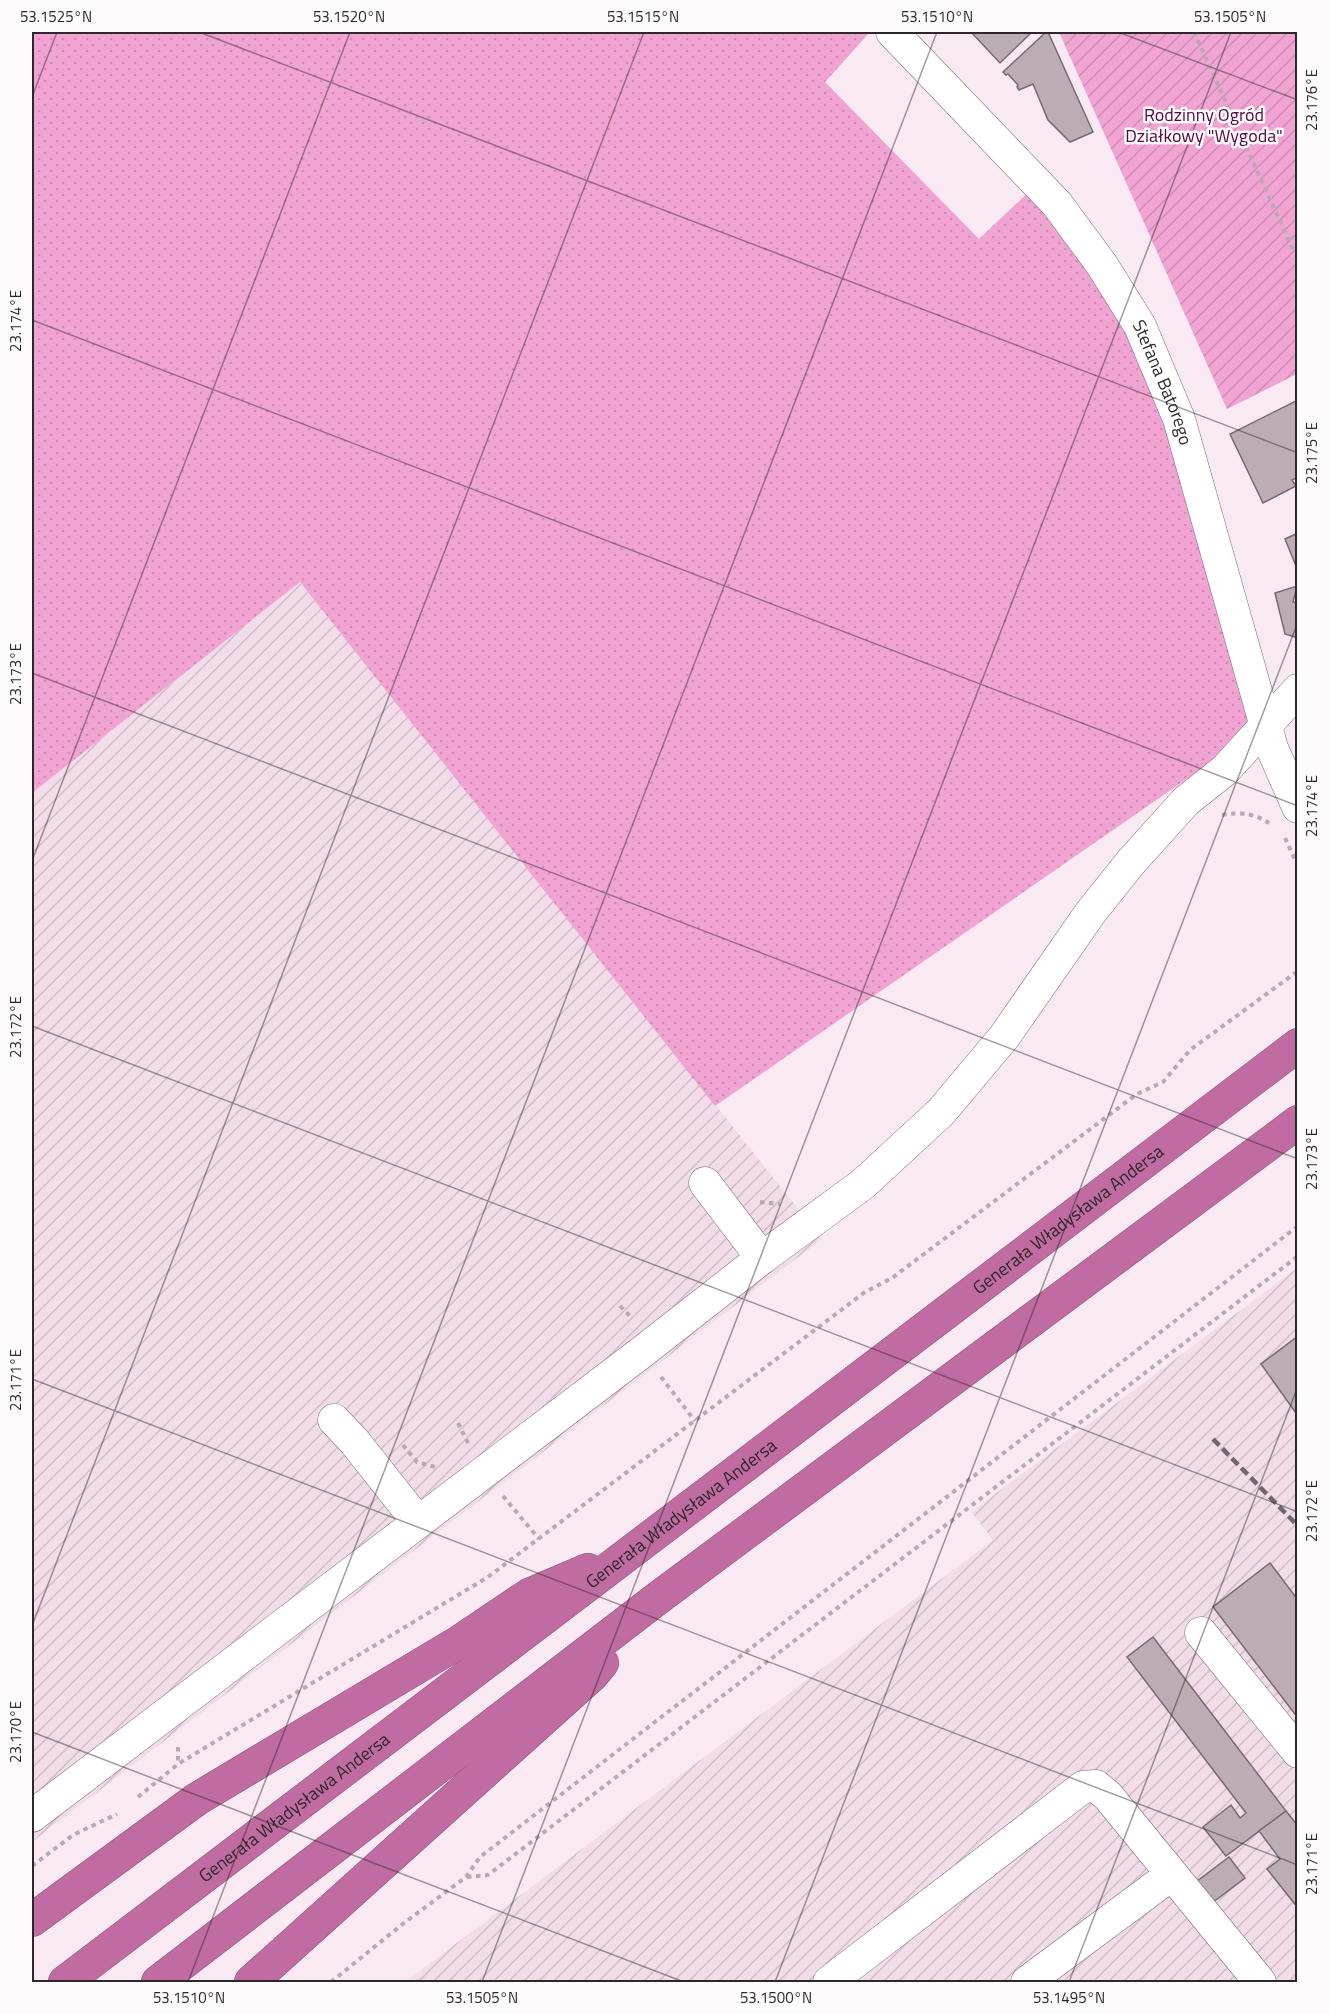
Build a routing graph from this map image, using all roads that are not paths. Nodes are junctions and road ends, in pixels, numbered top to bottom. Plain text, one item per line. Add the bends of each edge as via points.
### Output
1 (892, 32) edge
2 (1298, 690) edge
3 (1266, 723) junction
4 (1298, 807) edge
5 (1298, 1045) edge
6 (1298, 1122) edge
7 (705, 1183) dead end
8 (762, 1258) junction
9 (334, 1420) dead end
10 (418, 1522) junction
11 (635, 1550) junction
12 (658, 1598) junction
13 (1201, 1633) dead end
14 (1298, 1752) edge
15 (32, 1816) edge
16 (1170, 1875) junction
17 (32, 1920) edge
18 (65, 1983) edge
19 (158, 1983) edge
20 (251, 1983) edge
21 (829, 1983) edge
22 (1027, 1983) edge
23 (1260, 1983) edge

1 - 3 street, Stefana Batorego via 1057,204 1140,326 1179,419
2 - 3 street
3 - 4 street, Stefana Batorego via 1272,748
3 - 8 street via 1226,770 1186,801 1131,862 1091,912 1004,1037 941,1113 863,1184
5 - 11 highway, Generała Władysława Andersa
6 - 12 highway
7 - 8 street
8 - 10 street via 642,1352 477,1459
9 - 10 street
10 - 15 street
11 - 17 highway via 529,1595 459,1642 197,1799
11 - 18 highway, Generała Władysława Andersa
12 - 19 highway
12 - 20 highway via 592,1675
13 - 14 street
16 - 21 street via 1108,1796 1096,1786 1083,1787
16 - 22 street
16 - 23 street

